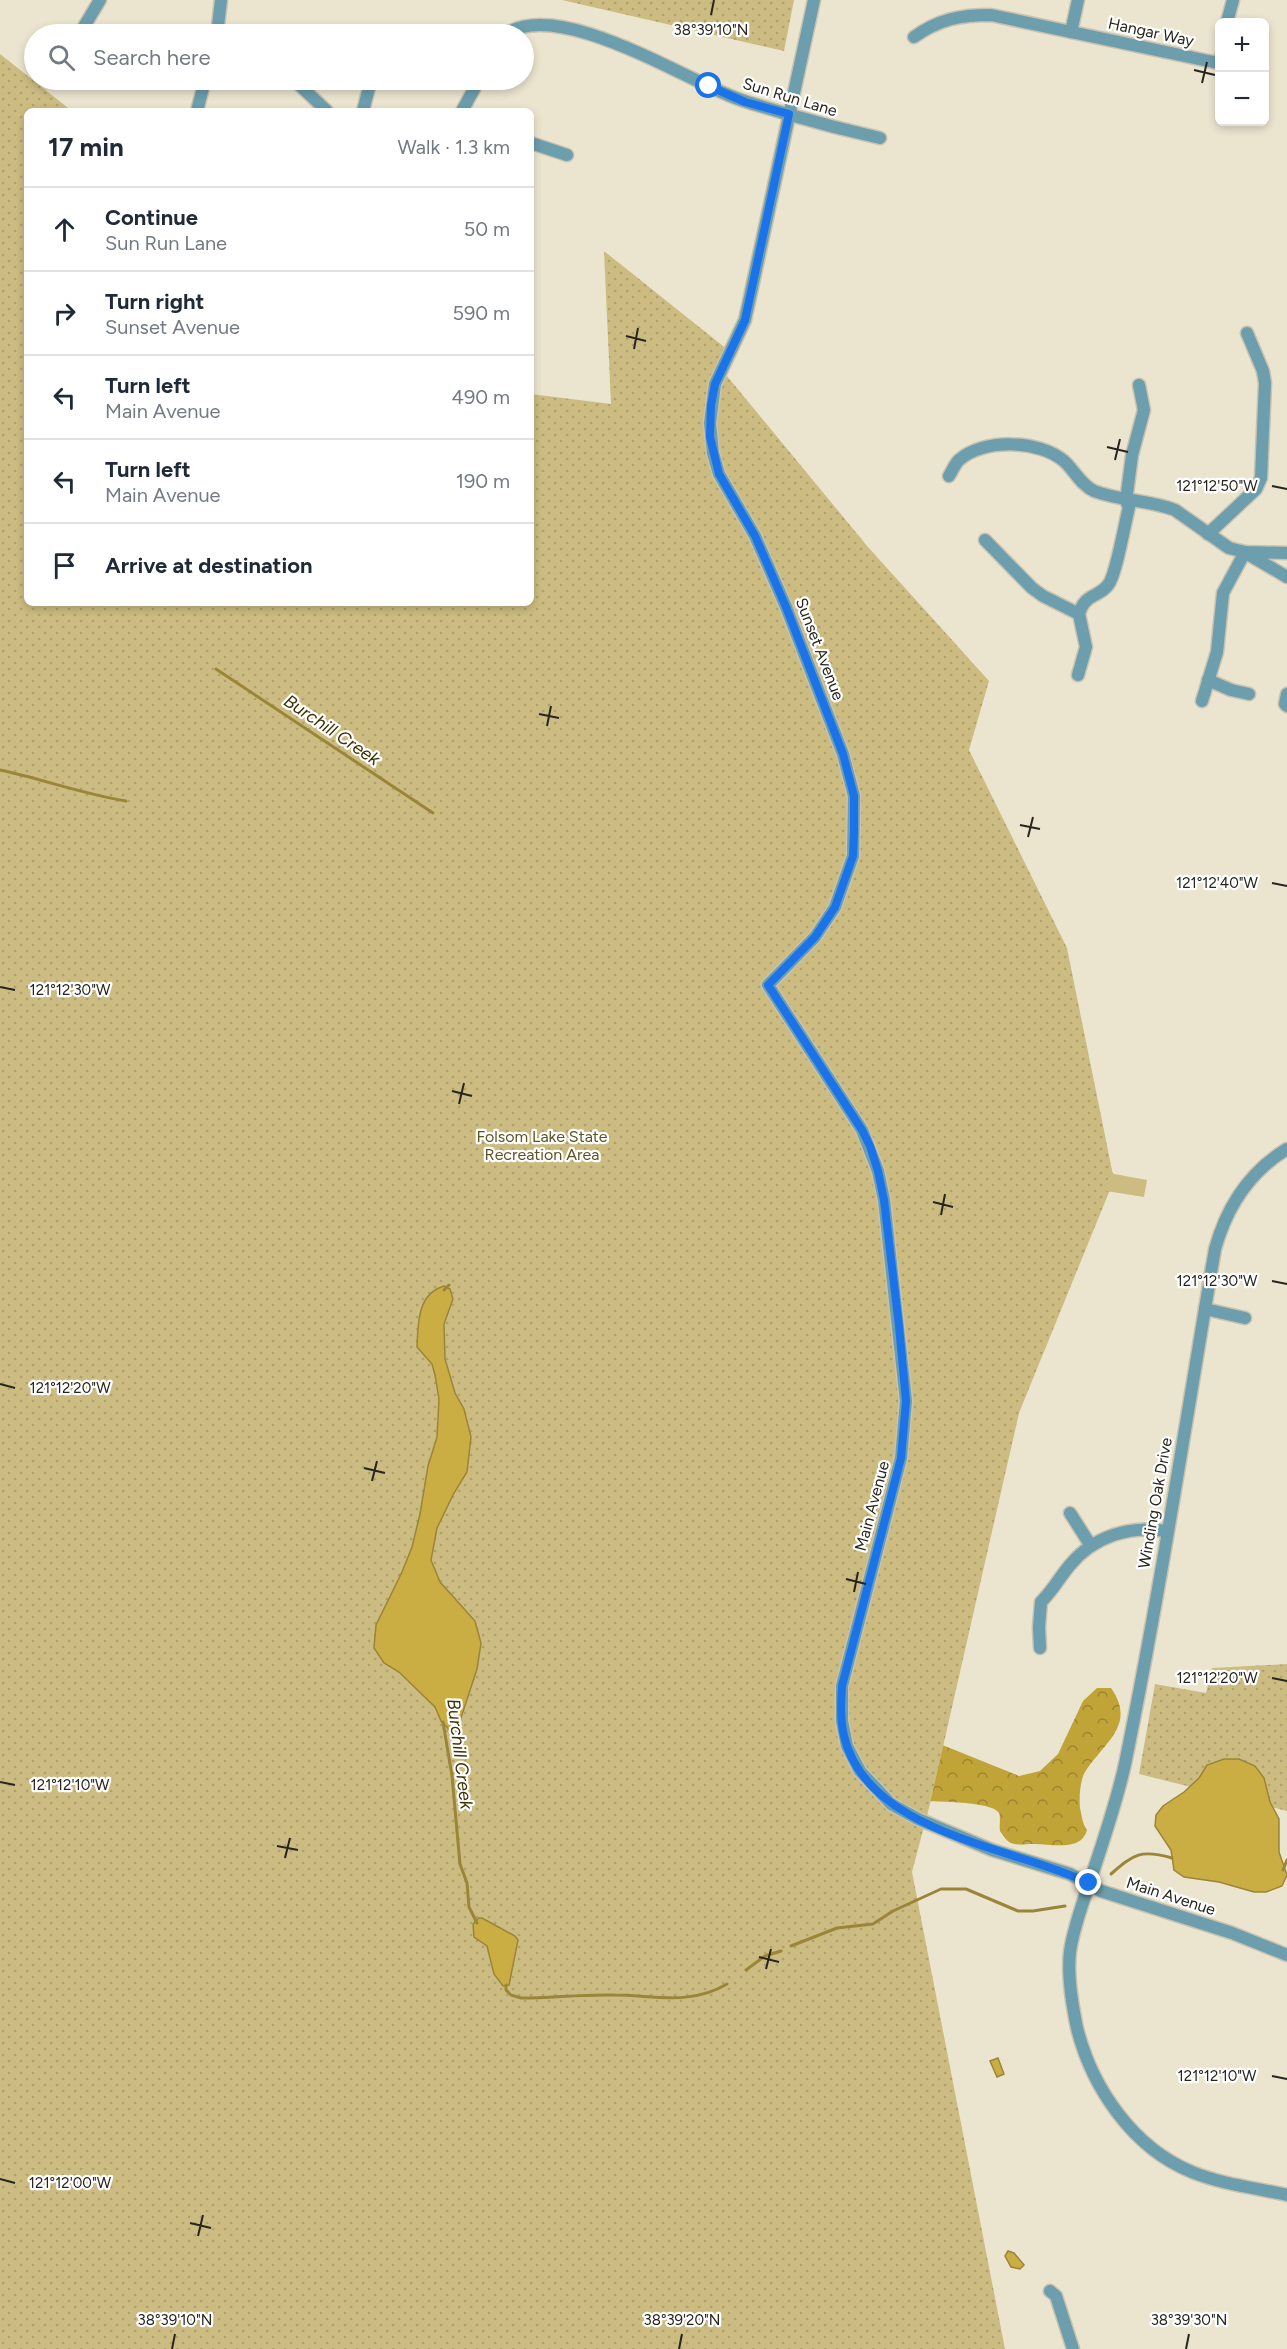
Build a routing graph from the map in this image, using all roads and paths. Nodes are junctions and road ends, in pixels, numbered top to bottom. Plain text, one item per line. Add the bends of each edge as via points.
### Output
1 (99, 0) edge
2 (221, 0) edge
3 (814, 0) edge
4 (1078, 0) edge
5 (1233, 0) edge
6 (529, 13) dead end
7 (1228, 18) edge
8 (85, 24) edge
9 (218, 24) edge
10 (515, 24) edge
11 (1071, 32) junction
12 (914, 37) dead end
13 (638, 39) dead end
14 (1215, 62) edge
15 (202, 90) edge
16 (305, 90) edge
17 (368, 90) edge
18 (474, 90) edge
19 (198, 108) edge
20 (324, 108) edge
21 (364, 108) edge
22 (464, 108) edge
23 (789, 114) junction
24 (880, 138) dead end
25 (534, 144) edge
26 (567, 154) dead end
27 (1247, 333) dead end
28 (1139, 385) dead end
29 (949, 476) dead end
30 (1126, 501) junction
31 (1208, 534) junction
32 (985, 540) dead end
33 (1245, 552) junction
34 (1287, 553) edge
35 (1287, 578) edge
36 (1079, 614) junction
37 (1078, 675) dead end
38 (1208, 680) junction
39 (1249, 694) dead end
40 (1287, 694) edge
41 (1202, 701) dead end
42 (1287, 706) edge
43 (768, 985) joint
44 (1287, 1149) edge
45 (1204, 1309) junction
46 (1245, 1318) dead end
47 (1070, 1513) dead end
48 (1167, 1531) junction
49 (1091, 1546) junction
50 (1040, 1648) dead end
51 (1089, 1883) junction
52 (1287, 1954) edge
53 (1287, 2195) edge
54 (1050, 2290) dead end
55 (1073, 2349) edge

1 - 8 street
2 - 9 street
3 - 23 street, Sunset Avenue
4 - 11 street
5 - 7 street
6 - 10 street
11 - 12 street via 1001,16 970,14 936,23
11 - 14 street, Hangar Way
13 - 23 street, Sun Run Lane via 717,90
15 - 19 street
16 - 20 street
17 - 21 street
18 - 22 street
23 - 24 street, Sun Run Lane
23 - 43 street, Sunset Avenue via 745,320 715,384 710,437 719,474 755,536 843,754 854,796 854,833 853,856 835,907 815,937
25 - 26 street
27 - 31 street via 1265,383 1261,478 1256,489
28 - 30 street via 1144,410 1132,455
29 - 30 street via 959,461 989,447 1009,444 1038,448 1063,461 1093,490
30 - 31 street via 1175,510
30 - 36 street via 1129,507 1111,581 1087,599
31 - 33 street via 1228,548
32 - 36 street via 1032,588
33 - 34 street
33 - 35 street
33 - 38 street via 1223,593 1216,652
36 - 37 street via 1086,647
38 - 39 street
38 - 41 street
40 - 42 street
43 - 51 street, Main Avenue via 870,1146 884,1200 899,1326 906,1401 901,1458 842,1686 847,1746 870,1784 891,1804 918,1820
44 - 45 street, Winding Oak Drive via 1270,1159 1234,1202 1220,1230
45 - 46 street
45 - 48 street, Winding Oak Drive
47 - 49 street
48 - 49 street via 1128,1530
48 - 51 street, Winding Oak Drive via 1124,1767
49 - 50 street via 1071,1563 1041,1602
51 - 52 street, Main Avenue via 1101,1891
51 - 53 street, Winding Oak Drive via 1070,1953 1070,1972 1078,2029 1100,2086 1137,2136 1179,2166 1222,2181
54 - 55 street via 1056,2296

